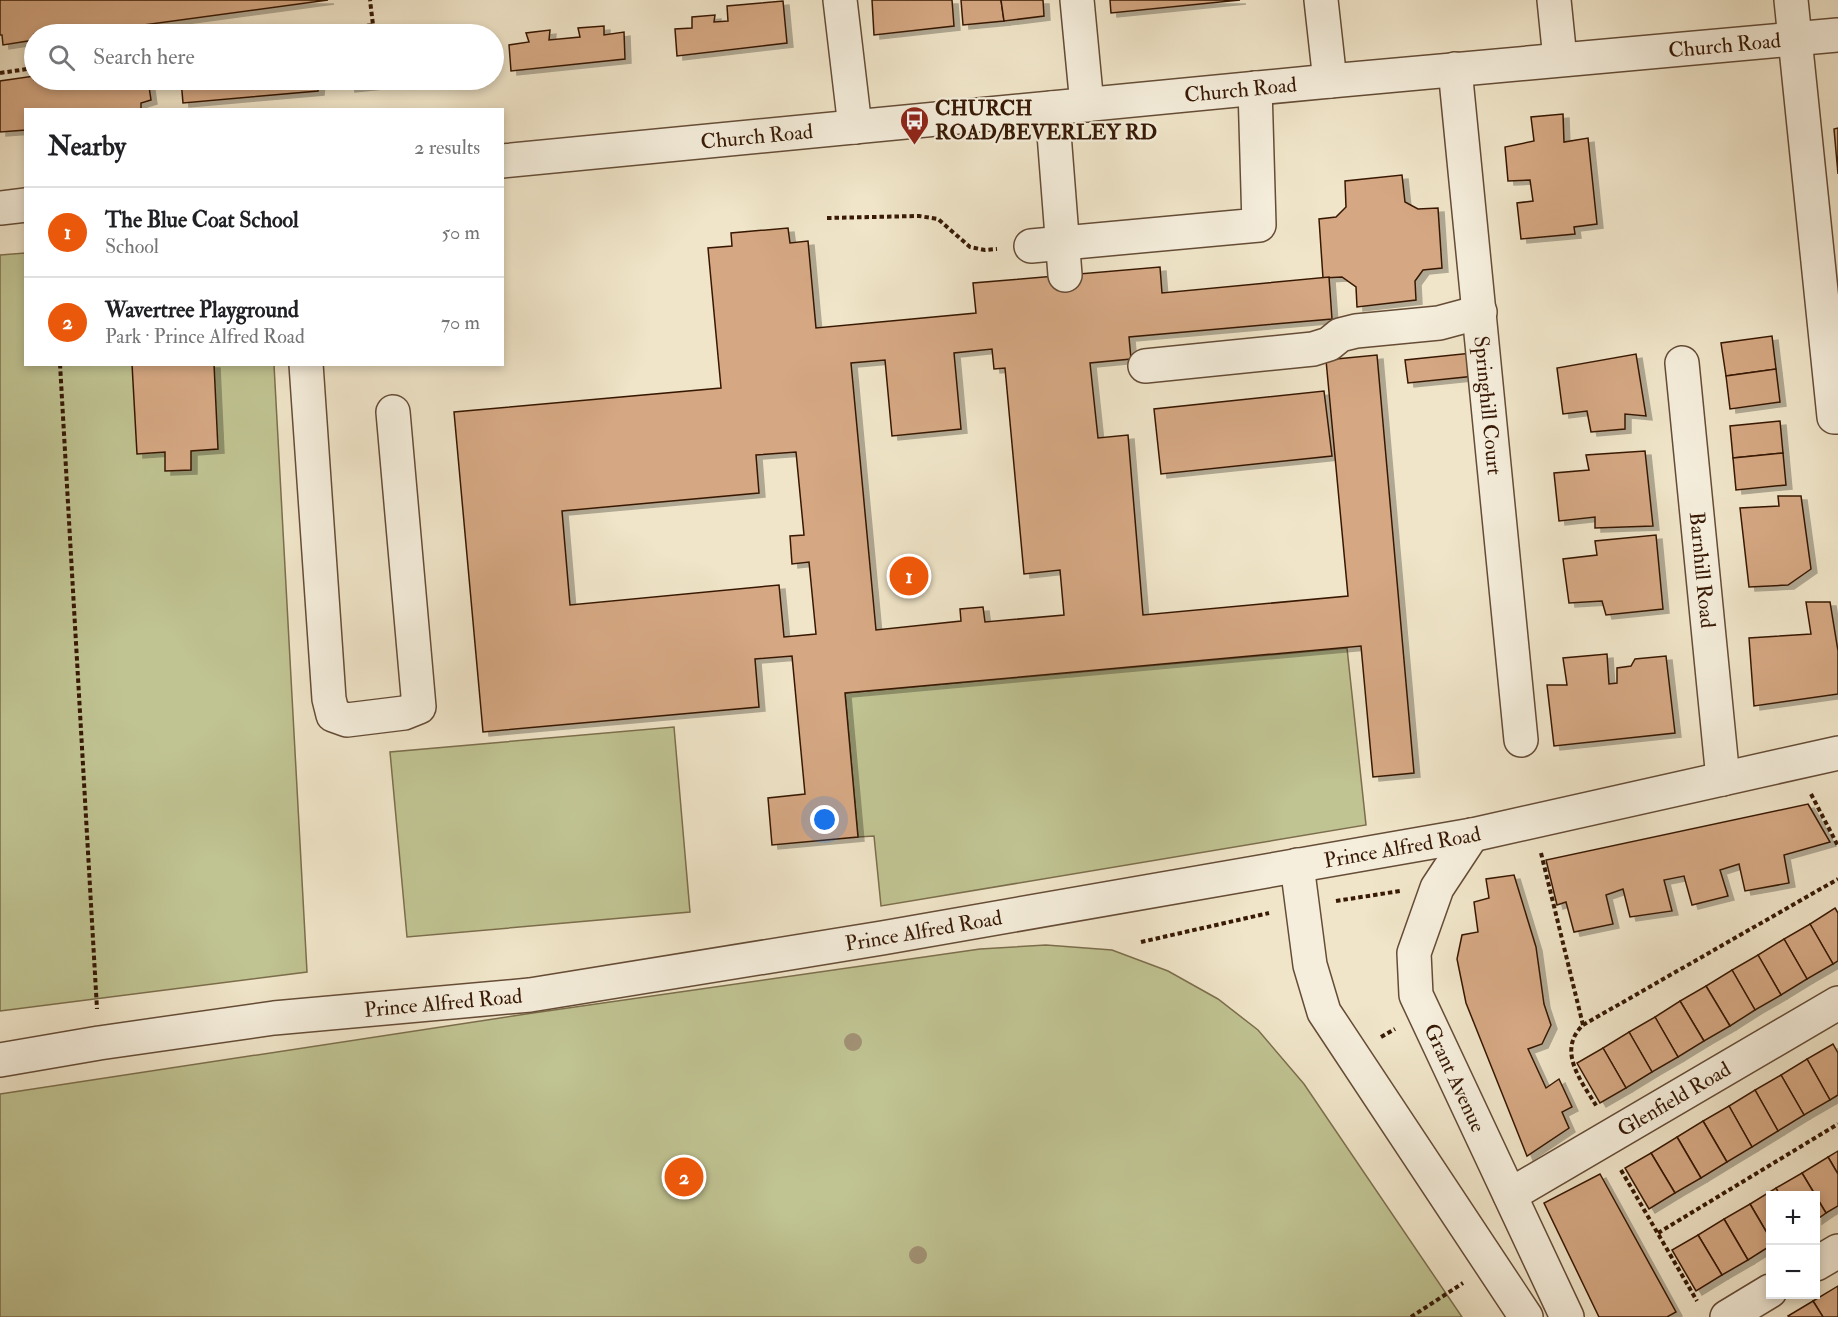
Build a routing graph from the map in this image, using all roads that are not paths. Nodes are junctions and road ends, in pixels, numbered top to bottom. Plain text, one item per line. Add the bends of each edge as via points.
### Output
1 (840, 0) edge
2 (1077, 0) edge
3 (1321, 0) edge
4 (1554, 0) edge
5 (1791, 0) edge
6 (1838, 35) edge
7 (1794, 38) junction
8 (1560, 59) junction
9 (1455, 69) junction
10 (1330, 81) junction
11 (1255, 88) junction
12 (1087, 105) junction
13 (1052, 108) junction
14 (855, 127) junction
15 (504, 161) edge
16 (24, 205) edge
17 (0, 208) edge
18 (1480, 312) junction
19 (1682, 363) dead end
20 (306, 366) edge
21 (1145, 366) dead end
22 (393, 412) dead end
23 (1838, 417) edge
24 (1521, 740) dead end
25 (1838, 753) edge
26 (1723, 779) junction
27 (1472, 835) junction
28 (1297, 865) junction
29 (1838, 1003) edge
30 (0, 1060) edge
31 (1510, 1195) junction
32 (1838, 1251) edge
33 (1820, 1261) edge
34 (1766, 1292) edge
35 (1714, 1312) edge
36 (1526, 1317) edge
37 (1567, 1317) edge

1 - 14 street
2 - 12 street
3 - 10 street
4 - 8 street
5 - 7 street
6 - 7 street, Church Road
7 - 8 street, Church Road
7 - 23 street via 1834,417
8 - 9 street, Church Road
9 - 10 street, Church Road
9 - 18 street, Springhill Court
10 - 11 street, Church Road
11 - 12 street, Church Road
11 - 13 street via 1259,225 1053,255
12 - 13 street, Church Road
13 - 14 street, Church Road
14 - 15 street, Church Road
16 - 17 street
18 - 21 street via 1439,323 1356,331 1313,349
18 - 24 street, Springhill Court
19 - 26 street, Barnhill Road
20 - 22 street via 329,699 333,715 347,720 404,713 419,707
25 - 26 street, Prince Alfred Road
26 - 27 street, Prince Alfred Road
27 - 28 street, Prince Alfred Road
27 - 31 street, Grant Avenue via 1437,888 1414,953 1416,995
28 - 30 street, Prince Alfred Road via 530,995 274,1018
28 - 36 street via 1313,974 1324,1012
29 - 31 street, Glenfield Road
31 - 37 street, Grant Avenue
32 - 33 street
34 - 35 street

